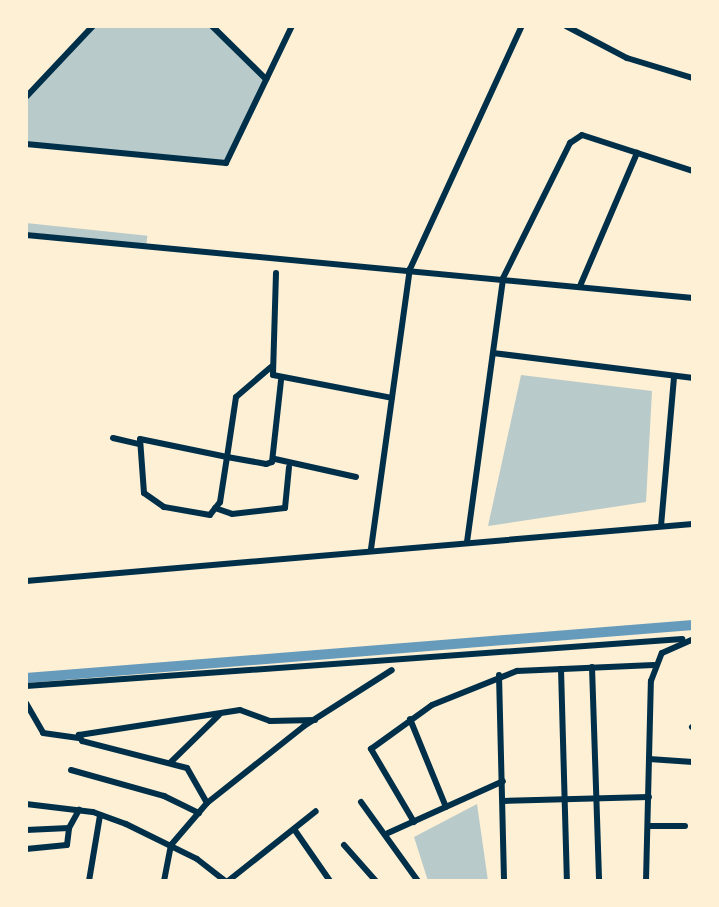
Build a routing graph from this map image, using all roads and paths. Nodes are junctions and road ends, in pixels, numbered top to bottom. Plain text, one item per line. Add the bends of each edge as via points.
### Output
1 (93, 26) edge
2 (212, 26) edge
3 (292, 26) edge
4 (522, 26) edge
5 (566, 26) edge
6 (693, 78) edge
7 (266, 79) junction
8 (26, 97) edge
9 (26, 144) edge
10 (637, 153) junction
11 (693, 171) edge
12 (26, 235) edge
13 (410, 269) junction
14 (276, 273) dead end
15 (503, 278) junction
16 (580, 286) junction
17 (693, 298) edge
18 (493, 353) junction
19 (271, 367) junction
20 (674, 377) junction
21 (693, 378) edge
22 (281, 380) junction
23 (392, 398) junction
24 (113, 438) dead end
25 (139, 444) junction
26 (227, 457) junction
27 (275, 459) junction
28 (289, 467) junction
29 (356, 477) dead end
30 (215, 508) junction
31 (693, 524) edge
32 (661, 526) junction
33 (467, 542) junction
34 (371, 550) junction
35 (26, 581) edge
36 (682, 639) junction
37 (693, 639) edge
38 (654, 665) junction
39 (592, 667) junction
40 (561, 669) junction
41 (392, 670) dead end
42 (499, 675) junction
43 (26, 685) edge
44 (26, 703) edge
45 (220, 714) junction
46 (410, 719) junction
47 (315, 720) junction
48 (79, 738) junction
49 (649, 759) junction
50 (171, 762) junction
51 (693, 762) edge
52 (71, 770) dead end
53 (503, 781) junction
54 (649, 797) junction
55 (595, 799) junction
56 (565, 800) junction
57 (503, 801) junction
58 (360, 802) dead end
59 (207, 803) junction
60 (26, 804) edge
61 (446, 807) junction
62 (79, 810) junction
63 (316, 811) dead end
64 (199, 813) junction
65 (100, 814) junction
66 (414, 822) junction
67 (648, 826) junction
68 (685, 826) dead end
69 (69, 828) junction
70 (294, 829) junction
71 (26, 830) edge
72 (388, 834) junction
73 (172, 845) junction
74 (344, 845) dead end
75 (26, 849) edge
76 (89, 881) edge
77 (164, 881) edge
78 (227, 881) edge
79 (330, 881) edge
80 (376, 881) edge
81 (418, 881) edge
82 (504, 881) edge
83 (567, 881) edge
84 (599, 881) edge
85 (646, 881) edge

1 - 8 street
2 - 7 street
3 - 7 street
4 - 13 street
5 - 6 street via 627,58
7 - 9 street via 226,163
10 - 11 street
10 - 15 street via 575,137
10 - 16 street
12 - 13 street
13 - 15 street
13 - 23 street
14 - 19 street
15 - 16 street
15 - 18 street
16 - 17 street
18 - 20 street
18 - 33 street
19 - 22 street
19 - 26 street via 239,390
20 - 21 street
20 - 32 street
22 - 23 street
22 - 27 street
23 - 34 street
24 - 25 street
25 - 26 street
25 - 30 street via 144,493 164,507 210,515
26 - 27 street via 266,464
26 - 30 street
27 - 28 street
28 - 29 street
28 - 30 street via 285,508 232,514
31 - 32 street
32 - 33 street
33 - 34 street
34 - 35 street
36 - 37 street
36 - 38 street
36 - 43 street
38 - 39 street
38 - 49 street
39 - 40 street
39 - 55 street
40 - 42 street
40 - 56 street
41 - 47 street
42 - 46 street
42 - 53 street
44 - 48 street via 43,733
45 - 47 street via 246,710 270,721
45 - 48 street
45 - 50 street
46 - 61 street
46 - 66 street via 371,749
47 - 59 street
48 - 50 street
49 - 51 street
49 - 54 street
50 - 59 street via 194,773
52 - 64 street via 164,796
53 - 57 street
53 - 61 street
54 - 55 street
54 - 67 street
55 - 56 street
55 - 84 street
56 - 57 street
56 - 83 street
57 - 82 street
58 - 72 street
59 - 64 street
60 - 62 street
61 - 66 street
62 - 65 street
62 - 69 street
63 - 70 street
64 - 73 street
65 - 73 street
65 - 76 street
66 - 72 street
67 - 68 street
67 - 85 street
69 - 71 street
69 - 75 street via 67,845
70 - 78 street
70 - 79 street
72 - 81 street
73 - 77 street
73 - 78 street
74 - 80 street

